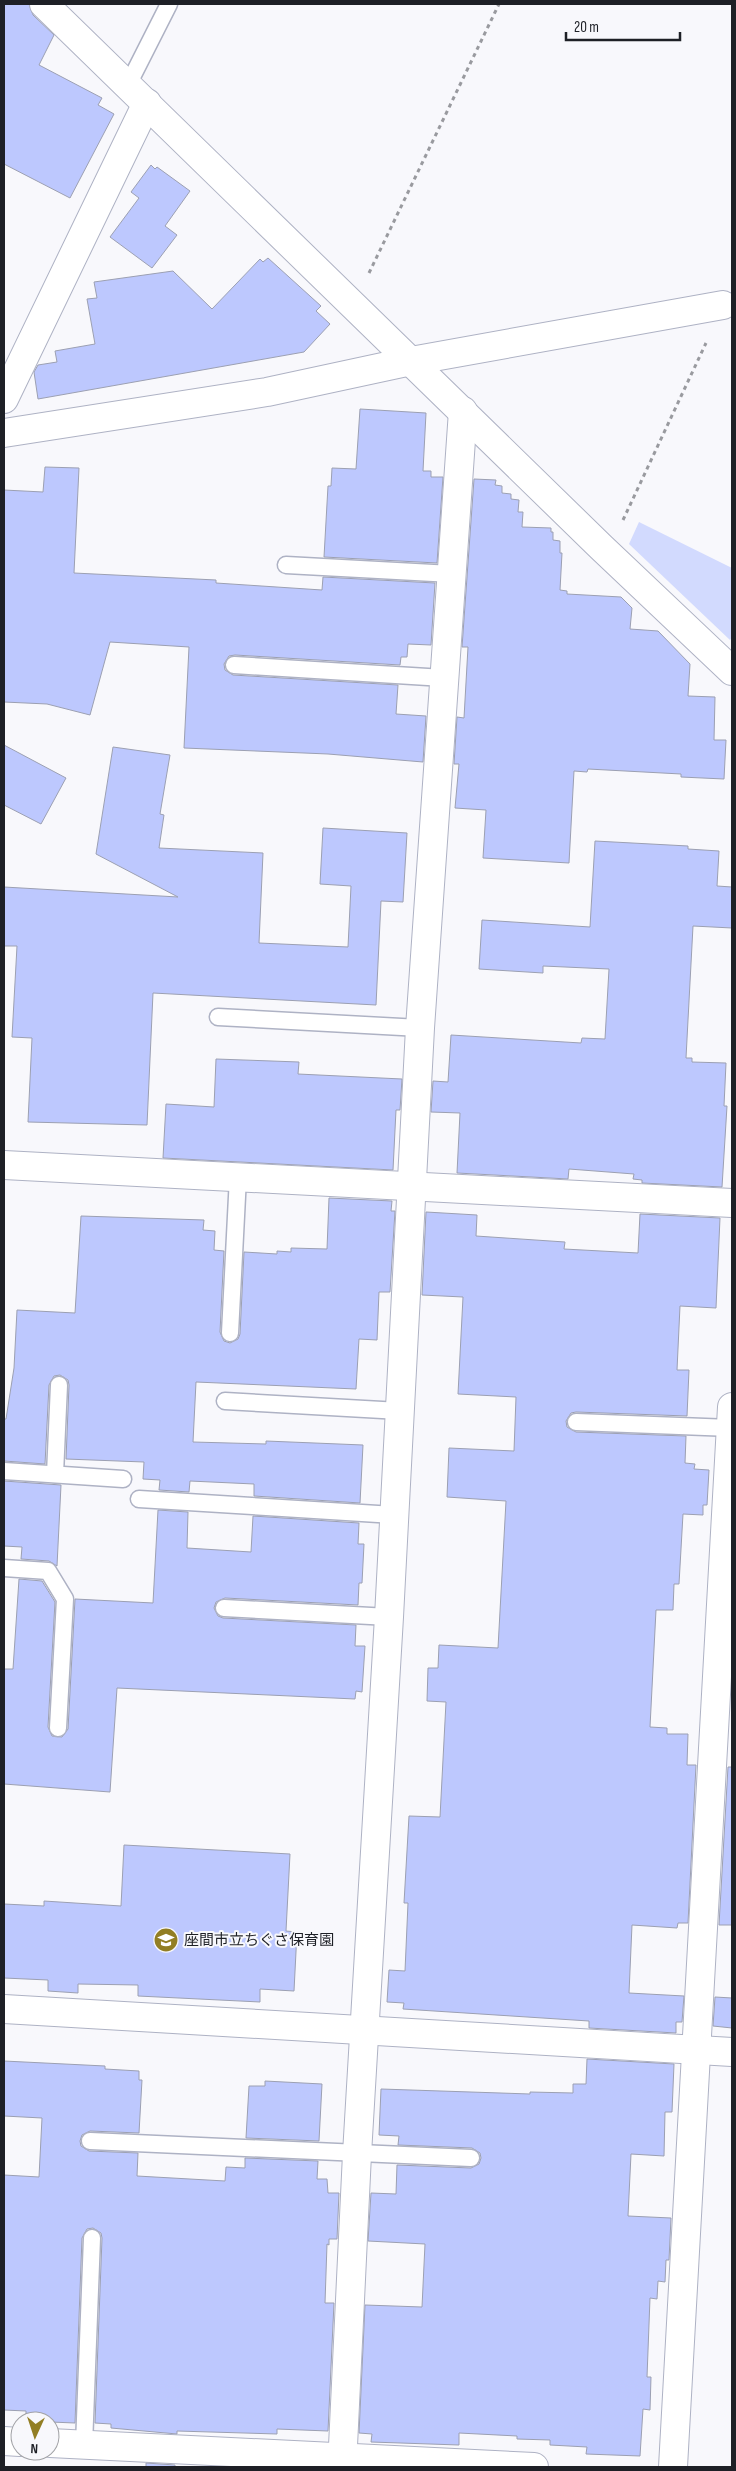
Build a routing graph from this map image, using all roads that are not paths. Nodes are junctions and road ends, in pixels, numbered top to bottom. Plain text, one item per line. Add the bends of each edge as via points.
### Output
1 (44, 4) edge
2 (169, 4) edge
3 (128, 85) junction
4 (147, 104) junction
5 (723, 305) road end
6 (411, 361) junction
7 (4, 398) edge
8 (463, 411) junction
9 (4, 433) edge
10 (286, 566) dead end
11 (452, 574) junction
12 (234, 665) dead end
13 (732, 671) edge
14 (444, 678) junction
15 (218, 1017) dead end
16 (420, 1028) junction
17 (4, 1165) edge
18 (238, 1177) junction
19 (412, 1187) junction
20 (732, 1203) edge
21 (230, 1333) dead end
22 (59, 1385) dead end
23 (225, 1401) dead end
24 (400, 1411) junction
25 (576, 1422) dead end
26 (731, 1428) edge
27 (4, 1471) edge
28 (55, 1474) junction
29 (123, 1479) dead end
30 (139, 1499) dead end
31 (394, 1515) junction
32 (729, 1530) edge
33 (4, 1568) edge
34 (224, 1608) dead end
35 (389, 1617) junction
36 (725, 1673) edge
37 (58, 1728) dead end
38 (4, 2008) edge
39 (365, 2030) junction
40 (696, 2051) junction
41 (732, 2052) edge
42 (90, 2141) dead end
43 (356, 2154) junction
44 (470, 2158) dead end
45 (92, 2238) dead end
46 (60, 2444) edge
47 (84, 2445) junction
48 (342, 2462) edge
49 (534, 2467) edge
50 (673, 2467) edge

1 - 3 street
2 - 3 lane
3 - 4 street
4 - 6 street
4 - 7 street
5 - 6 street
6 - 8 street
6 - 9 street via 267,392
8 - 11 street
8 - 13 street
10 - 11 lane
11 - 14 street
12 - 14 lane
14 - 16 street
15 - 16 lane
16 - 19 street
17 - 18 street
18 - 19 street
18 - 21 lane
19 - 20 street
19 - 24 street
22 - 28 lane
23 - 24 lane
24 - 31 street
25 - 26 lane
26 - 32 street
27 - 28 lane
28 - 29 lane
30 - 31 lane
31 - 35 street
32 - 36 street
33 - 37 lane via 48,1571 65,1599
34 - 35 lane
35 - 39 street
36 - 40 street
38 - 39 street
39 - 40 street
39 - 43 street
40 - 41 street
40 - 50 street
42 - 43 lane
43 - 44 lane
43 - 48 street
45 - 47 lane
46 - 47 street
47 - 48 street
48 - 49 street

